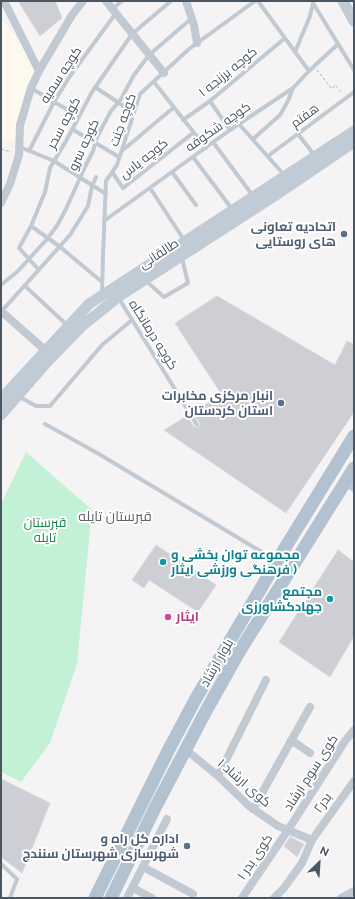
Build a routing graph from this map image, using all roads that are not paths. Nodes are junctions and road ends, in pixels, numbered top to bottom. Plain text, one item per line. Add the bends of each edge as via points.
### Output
1 (4, 1) edge
2 (83, 1) edge
3 (106, 1) edge
4 (122, 1) edge
5 (171, 1) edge
6 (186, 1) edge
7 (255, 1) edge
8 (258, 1) edge
9 (343, 1) edge
10 (313, 2) edge
11 (114, 11) junction
12 (192, 18) junction
13 (354, 21) edge
14 (132, 34) junction
15 (285, 38) junction
16 (198, 43) junction
17 (338, 44) junction
18 (295, 52) junction
19 (149, 55) junction
20 (354, 70) edge
21 (39, 71) junction
22 (309, 71) junction
23 (164, 73) junction
24 (154, 82) junction
25 (95, 87) junction
26 (31, 88) junction
27 (293, 88) junction
28 (354, 92) edge
29 (210, 101) junction
30 (54, 102) junction
31 (118, 102) junction
32 (173, 108) junction
33 (134, 113) junction
34 (80, 116) junction
35 (183, 120) junction
36 (239, 124) junction
37 (72, 129) junction
38 (230, 130) junction
39 (354, 130) edge
40 (193, 133) junction
41 (298, 134) junction
42 (253, 139) junction
43 (213, 142) junction
44 (354, 142) edge
45 (96, 143) junction
46 (206, 148) junction
47 (19, 151) junction
48 (29, 151) junction
49 (122, 151) junction
50 (268, 156) junction
51 (315, 156) junction
52 (120, 157) junction
53 (193, 157) junction
54 (54, 161) junction
55 (112, 172) junction
56 (172, 172) junction
57 (292, 176) junction
58 (96, 177) dead end
59 (80, 178) junction
60 (92, 186) junction
61 (150, 188) junction
62 (106, 194) junction
63 (253, 197) junction
64 (1, 202) edge
65 (196, 206) dead end
66 (233, 209) junction
67 (104, 221) junction
68 (31, 226) junction
69 (48, 238) junction
70 (185, 240) junction
71 (59, 246) junction
72 (181, 256) junction
73 (28, 258) junction
74 (39, 270) junction
75 (144, 280) junction
76 (102, 282) junction
77 (1, 285) edge
78 (25, 286) junction
79 (102, 295) junction
80 (118, 297) junction
81 (1, 311) edge
82 (132, 320) junction
83 (68, 325) junction
84 (45, 350) junction
85 (18, 396) junction
86 (1, 399) edge
87 (1, 415) edge
88 (45, 424) dead end
89 (197, 425) dead end
90 (354, 436) edge
91 (354, 468) edge
92 (350, 485) edge
93 (280, 556) junction
94 (296, 560) junction
95 (266, 680) dead end
96 (310, 707) dead end
97 (354, 730) edge
98 (291, 740) junction
99 (186, 749) junction
100 (310, 753) dead end
101 (218, 776) junction
102 (354, 781) edge
103 (253, 809) junction
104 (167, 819) dead end
105 (288, 830) junction
106 (312, 840) junction
107 (1, 864) edge
108 (143, 867) junction
109 (133, 888) junction
110 (354, 892) edge
111 (193, 894) dead end
112 (10, 898) edge
113 (95, 898) edge
114 (110, 898) edge
115 (128, 898) edge
116 (152, 898) edge
117 (242, 898) edge
118 (274, 898) edge
119 (341, 898) edge

1 - 21 street
2 - 21 street via 72,14
3 - 11 street
4 - 11 lane, کوچه سمیه
5 - 14 lane, کوچه سحر
6 - 12 street
7 - 16 lane, کوچه جنت
8 - 15 lane
9 - 13 main road
10 - 17 lane
10 - 18 lane
11 - 14 street
11 - 30 lane, کوچه سمیه
12 - 16 street
12 - 19 lane, کوچه سرو
14 - 19 street
14 - 25 lane, کوچه سحر
15 - 18 lane
15 - 29 lane, کوچه برزنجه ۱
16 - 23 lane, کوچه جنت
17 - 20 lane
17 - 22 lane, کوچه شکوفه
18 - 22 lane
19 - 23 street
19 - 31 lane, کوچه سرو
21 - 26 street
22 - 27 lane, کوچه شکوفه
23 - 24 lane, کوچه جنت
24 - 32 lane
24 - 33 lane, کوچه جنت via 140,94
25 - 31 lane
25 - 34 lane, کوچه سحر
26 - 30 lane
26 - 47 street via 20,125
27 - 36 lane, کوچه شکوفه
27 - 42 lane via 280,115
28 - 41 lane, هفتم
29 - 35 lane, کوچه برزنجه ۱
29 - 38 lane
30 - 34 lane
30 - 48 lane, کوچه سمیه
31 - 33 lane
31 - 45 lane, کوچه سرو
32 - 35 lane
32 - 49 lane
33 - 49 lane, کوچه جنت
34 - 37 lane, کوچه سحر
35 - 40 lane
36 - 38 lane, کوچه شکوفه
36 - 42 lane
37 - 45 lane
37 - 54 lane, کوچه سحر
38 - 43 lane, کوچه شکوفه
39 - 51 main road, طالقانی
40 - 46 lane
40 - 55 lane, کوچه یاس via 123,188
41 - 50 lane, هفتم
41 - 51 lane
42 - 50 lane
43 - 46 lane, کوچه شکوفه
43 - 63 lane
44 - 57 main road, طالقانی
45 - 52 lane
45 - 59 lane, کوچه سرو
46 - 53 lane, کوچه شکوفه
47 - 48 lane
47 - 64 street via 10,184
48 - 54 lane
49 - 52 lane, کوچه جنت
50 - 57 lane
51 - 57 main road, طالقانی
52 - 55 lane, کوچه جنت
53 - 56 lane, کوچه شکوفه
53 - 66 lane
54 - 59 lane
54 - 68 lane, کوچه سحر
55 - 62 lane, کوچه جنت via 106,181
56 - 61 lane, کوچه شکوفه
56 - 65 lane
57 - 63 main road, طالقانی
57 - 72 main road, طالقانی
58 - 60 lane
59 - 60 lane
59 - 69 lane, کوچه سرو via 66,210
60 - 62 lane
60 - 71 lane via 88,206 70,235
61 - 67 lane, کوچه شکوفه
61 - 70 lane
62 - 67 lane, کوچه جنت
63 - 66 main road, طالقانی
66 - 70 main road, طالقانی
67 - 76 lane, کوچه جنت
68 - 69 lane
68 - 73 lane, کوچه سحر via 19,248
69 - 71 lane
69 - 73 lane, کوچه سرو
70 - 79 main road, طالقانی
71 - 74 lane
71 - 76 lane
72 - 75 main road, طالقانی
72 - 75 lane via 188,283 164,297
73 - 74 lane, کوچه سحر
73 - 77 lane, کوچه سرو via 18,271
74 - 78 lane
75 - 80 main road, طالقانی
76 - 79 lane, کوچه جنت
78 - 81 lane
78 - 83 lane
79 - 83 main road, طالقانی via 88,304
80 - 82 lane, کوچه درمانگاه
80 - 85 main road, طالقانی via 82,326
81 - 84 street
82 - 85 lane via 102,345 50,406 36,406
82 - 89 lane, کوچه درمانگاه
83 - 84 main road, طالقانی
84 - 86 main road, طالقانی
85 - 87 main road, طالقانی
88 - 93 lane
90 - 93 main road, بلوار ارشاد
91 - 92 main road, بلوار ارشاد
92 - 94 main road, بلوار ارشاد
93 - 94 main road
93 - 113 main road, بلوار ارشاد via 171,745
94 - 99 main road, بلوار ارشاد via 240,652
95 - 101 street
96 - 98 street
97 - 105 street, کوی سوم ارشاد
98 - 100 street
98 - 103 street
99 - 101 street, کوی ارشاد ۱
99 - 114 main road, بلوار ارشاد
101 - 103 street, کوی ارشاد ۱
102 - 106 street, بدر۲
103 - 105 street, کوی ارشاد ۱
104 - 108 street
105 - 106 street, کوی ارشاد ۱
105 - 117 street, کوی بدر ۱
106 - 118 street, بدر۲ via 302,863
107 - 112 lane via 17,879
108 - 109 street
108 - 111 street
109 - 115 street
109 - 116 street
110 - 119 street

